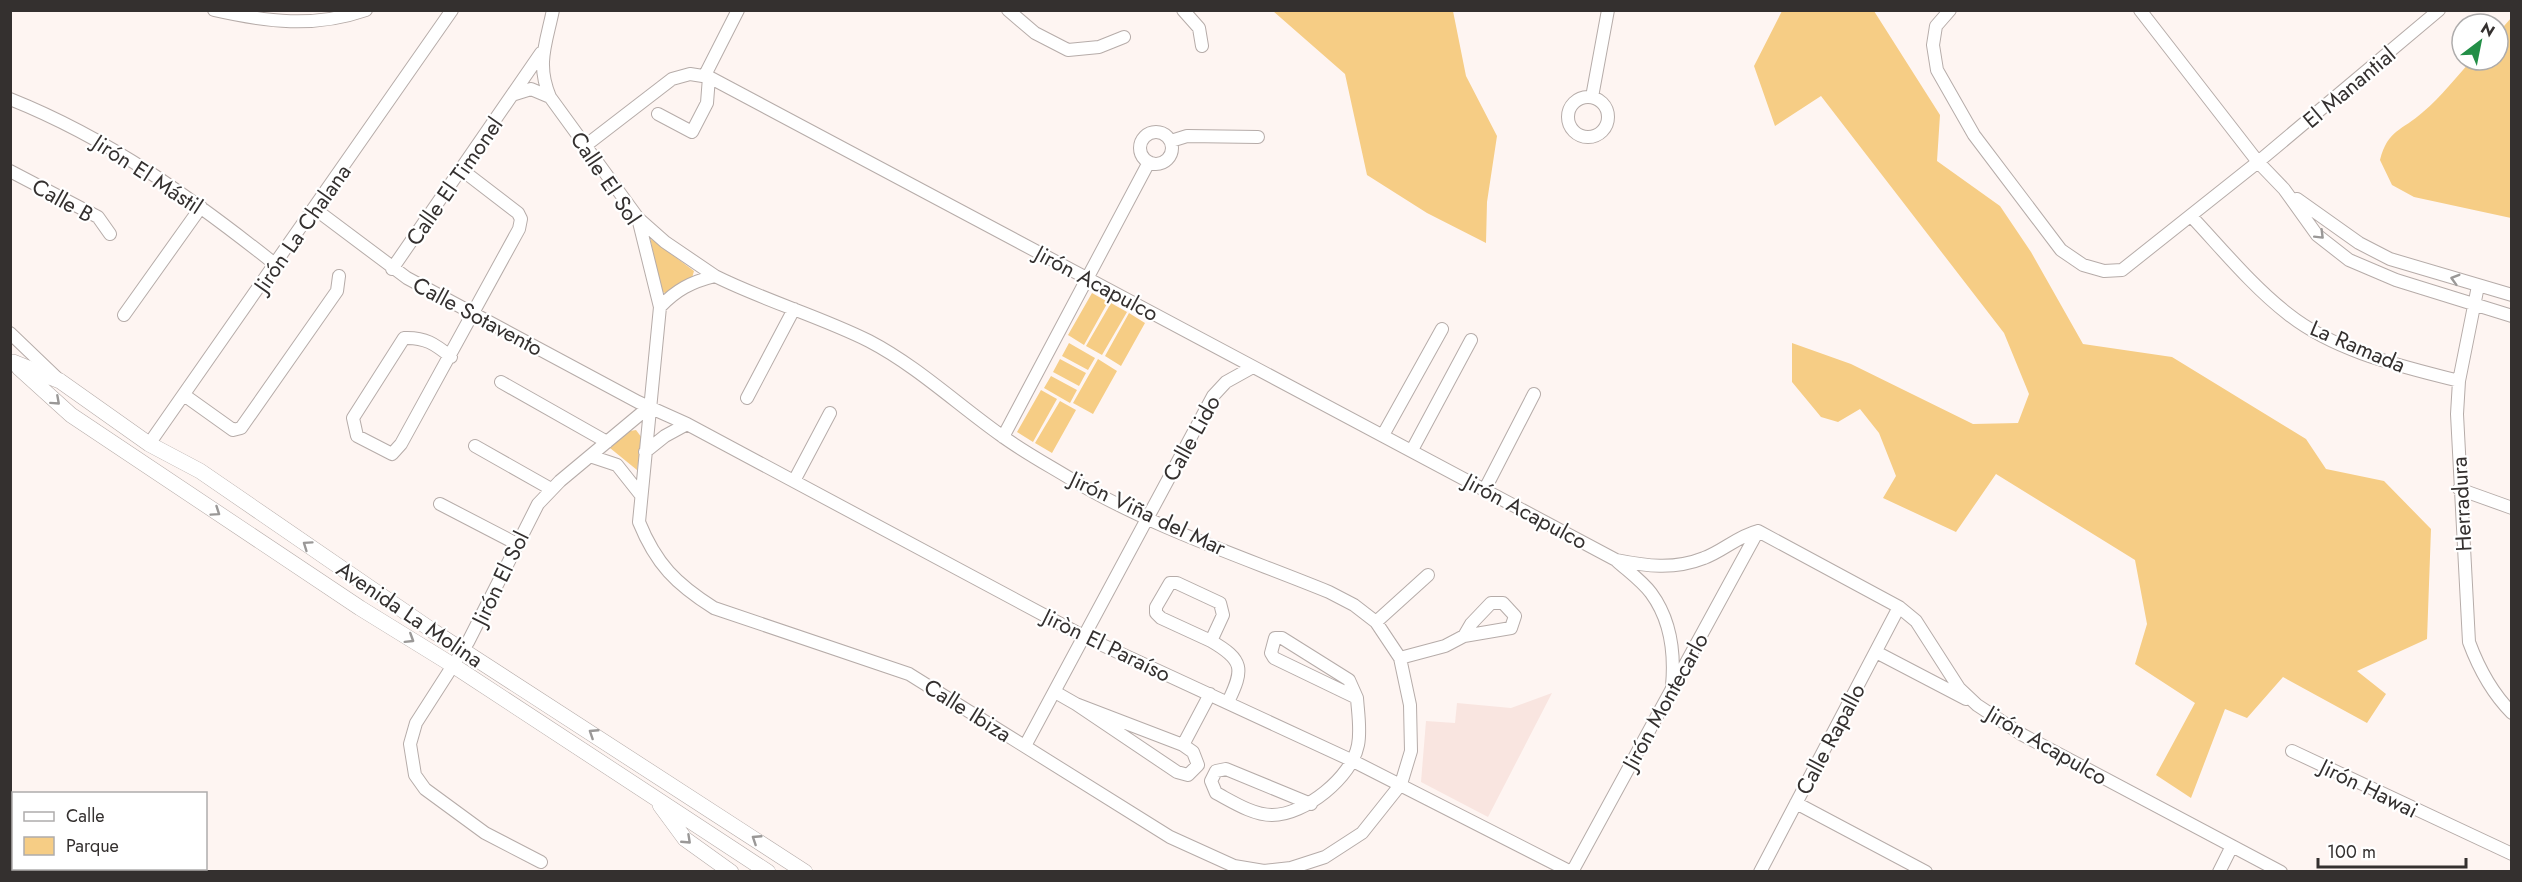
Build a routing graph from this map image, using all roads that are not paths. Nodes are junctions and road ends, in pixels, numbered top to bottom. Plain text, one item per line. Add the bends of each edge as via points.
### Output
1 (214, 10) edge
2 (275, 10) edge
3 (366, 10) edge
4 (444, 10) edge
5 (452, 10) edge
6 (553, 10) edge
7 (738, 10) edge
8 (1008, 10) edge
9 (1183, 10) edge
10 (1608, 10) edge
11 (1950, 10) edge
12 (2140, 10) edge
13 (2420, 10) edge
14 (2439, 10) edge
15 (2428, 22) junction
16 (293, 23) junction
17 (444, 25) junction
18 (1124, 37) dead end
19 (1202, 46) dead end
20 (545, 47) junction
21 (707, 76) junction
22 (515, 94) junction
23 (550, 97) junction
24 (1592, 97) dead end
25 (10, 99) edge
26 (658, 114) dead end
27 (1258, 137) dead end
28 (1171, 141) junction
29 (585, 146) junction
30 (1149, 162) junction
31 (2258, 162) junction
32 (462, 170) junction
33 (10, 171) edge
34 (2284, 189) junction
35 (201, 207) junction
36 (315, 209) junction
37 (2191, 216) junction
38 (638, 218) junction
39 (110, 234) dead end
40 (276, 265) junction
41 (392, 269) junction
42 (339, 276) dead end
43 (715, 276) junction
44 (1087, 277) junction
45 (2478, 286) junction
46 (2511, 295) edge
47 (2475, 305) junction
48 (660, 307) junction
49 (794, 309) junction
50 (474, 314) junction
51 (124, 315) dead end
52 (2511, 316) edge
53 (1442, 329) dead end
54 (10, 333) edge
55 (1470, 340) dead end
56 (451, 357) junction
57 (12, 361) edge
58 (1253, 367) junction
59 (60, 381) junction
60 (2458, 381) junction
61 (501, 382) dead end
62 (1534, 394) dead end
63 (184, 395) junction
64 (747, 398) dead end
65 (650, 406) junction
66 (830, 413) dead end
67 (687, 424) junction
68 (1383, 435) junction
69 (1003, 437) junction
70 (607, 442) junction
71 (149, 444) junction
72 (475, 446) dead end
73 (1412, 450) junction
74 (645, 452) junction
75 (590, 456) junction
76 (794, 481) junction
77 (551, 489) junction
78 (1485, 489) junction
79 (2459, 489) junction
80 (640, 494) junction
81 (440, 504) dead end
82 (2511, 508) edge
83 (1147, 518) junction
84 (1758, 531) junction
85 (516, 544) junction
86 (1616, 560) junction
87 (1428, 575) dead end
88 (1899, 607) junction
89 (1376, 622) junction
90 (1464, 636) dead end
91 (1085, 637) junction
92 (1211, 641) junction
93 (464, 650) junction
94 (1876, 652) junction
95 (1400, 658) junction
96 (454, 666) junction
97 (1672, 689) junction
98 (1055, 692) junction
99 (1210, 694) junction
100 (1357, 698) junction
101 (1228, 702) junction
102 (1076, 704) junction
103 (1977, 705) junction
104 (2511, 712) edge
105 (1183, 745) junction
106 (1025, 746) junction
107 (2292, 751) dead end
108 (1351, 760) junction
109 (1401, 784) junction
110 (690, 796) junction
111 (655, 798) junction
112 (1796, 803) junction
113 (1311, 804) junction
114 (2232, 846) junction
115 (2511, 854) edge
116 (541, 862) dead end
117 (762, 867) edge
118 (1282, 870) edge
119 (731, 872) edge
120 (805, 872) edge
121 (1571, 872) edge
122 (1760, 872) edge
123 (1926, 872) edge
124 (2219, 872) edge
125 (2281, 872) edge

1 - 16 street
2 - 16 street
3 - 16 street via 319,22
4 - 17 street
5 - 17 street, Jirón La Chalana
6 - 20 street
7 - 21 street
8 - 18 street via 1035,33 1068,50 1099,47
9 - 19 street via 1199,28
10 - 24 street
11 - 37 street, El Manantial via 1936,26 1933,45 1937,70 1974,135 2061,250 2084,265 2104,271 2122,270
12 - 31 street
13 - 15 street
14 - 15 street, El Manantial
15 - 31 street, El Manantial
17 - 36 street, Jirón La Chalana
20 - 22 street, Calle El Timonel
20 - 23 street, Calle El Sol via 541,68
21 - 26 street via 707,103 692,132
21 - 29 street via 686,74 667,82
21 - 44 street, Jirón Acapulco
22 - 23 street, Calle El Timonel via 531,90
22 - 32 street, Calle El Timonel
23 - 29 street, Calle El Sol
25 - 35 street, Jirón El Mástil via 95,138
27 - 28 street via 1187,136
28 - 30 street via 1172,151 1167,160
28 - 30 street via 1159,133 1146,137 1141,150
29 - 38 street, Calle El Sol
30 - 44 street
31 - 34 street
31 - 37 street, El Manantial
32 - 41 street, Calle El Timonel
32 - 50 street via 521,219
33 - 39 street, Calle B via 98,217
45 -> 34 street via 2391,259 2322,219
34 -> 47 street via 2317,235 2349,260 2396,280
35 - 40 street, Jirón El Mástil
35 - 51 street
36 - 40 street, Jirón La Chalana
36 - 41 street, Calle Sotavento
37 - 60 street, La Ramada via 2266,295 2313,331 2392,364
38 - 43 street, Jirón Viña del Mar
38 - 48 street, Calle El Sol
40 - 63 street, Jirón La Chalana
41 - 50 street, Calle Sotavento
42 - 63 street via 337,291 239,429 230,428
43 - 48 street via 694,281
43 - 49 street, Jirón Viña del Mar
44 - 58 street, Jirón Acapulco
44 - 69 street
45 - 46 street
45 - 47 street, Herradura
47 - 52 street
47 - 60 street, Herradura
48 - 65 street, Calle El Sol
49 - 64 street
49 - 69 street, Jirón Viña del Mar via 870,342
50 - 56 street
50 - 65 street, Calle Sotavento
53 - 68 street
54 - 59 street
55 - 73 street
56 - 56 street via 392,454 357,436 353,418 404,338 420,337
57 - 59 main road, Avenida La Molina
57 -> 96 main road, Avenida La Molina via 71,415 360,608
58 - 68 street, Jirón Acapulco
58 - 83 street, Calle Lido via 1229,379 1218,390
59 - 71 main road, Avenida La Molina
60 - 79 street, Herradura
61 - 70 street
62 - 78 street
63 - 71 street, Jirón La Chalana
65 - 67 street, Jiròn El Paraíso
65 - 70 street, Jirón El Sol
65 - 74 street, Calle Ibiza
66 - 76 street
67 - 74 street
67 - 76 street, Jiròn El Paraíso
68 - 73 street, Jirón Acapulco
69 - 83 street, Jirón Viña del Mar via 1091,491
70 - 75 street, Jirón El Sol
93 -> 71 main road, Avenida La Molina via 214,481
72 - 77 street
73 - 78 street, Jirón Acapulco
74 - 80 street, Calle Ibiza
75 - 77 street, Jirón El Sol
75 - 80 street via 617,465
76 - 91 street, Jiròn El Paraíso
77 - 85 street, Jirón El Sol
78 - 86 street, Jirón Acapulco
79 - 82 street
79 - 104 street, Herradura via 2469,642 2490,686
80 - 106 street, Calle Ibiza via 639,522 648,546 665,571 688,592 714,608 909,674
81 - 85 street
83 - 89 street, Jirón Viña del Mar via 1329,592
83 - 91 street, Calle Lido
84 - 86 street, Jirón Acapulco via 1704,558 1677,566 1650,567
84 - 88 street, Jirón Acapulco
84 - 97 street, Jirón Montecarlo
85 - 93 street, Jirón El Sol
86 - 97 street, Jirón Acapulco via 1650,592 1665,619 1674,656
87 - 89 street
88 - 94 street, Calle Rapallo
88 - 103 street, Jirón Acapulco via 1916,621 1959,688
89 - 95 street, Jirón Viña del Mar
90 - 95 street via 1445,646
91 - 98 street, Calle Lido
91 - 99 street, Jiròn El Paraíso
92 - 92 street via 1156,613 1170,583 1220,603 1223,615
92 - 101 street via 1226,650 1239,666 1240,678
93 - 96 street, Jirón El Sol
110 -> 93 main road, Avenida La Molina
94 - 103 street
94 - 112 street, Calle Rapallo
95 - 109 street, Jirón Viña del Mar via 1410,705 1411,751
96 - 111 main road, Avenida La Molina
96 - 116 street, Jirón El Sol via 416,723 410,744 416,775 425,789 485,833
97 - 121 street, Jirón Montecarlo
98 - 102 street
98 - 106 street, Calle Lido
99 - 101 street, Jiròn El Paraíso
99 - 105 street
100 - 100 street via 1349,680 1282,638 1275,638 1270,653 1274,658
100 - 108 street via 1358,747
101 - 108 street, Jiròn El Paraíso
102 - 105 street
102 - 105 street via 1161,762 1188,775 1195,770 1197,758
103 - 114 street, Jirón Acapulco via 2021,734
106 - 118 street, Calle Ibiza via 1170,837 1234,866
107 - 115 street, Jirón Hawai
108 - 109 street, Jiròn El Paraíso
108 - 113 street
109 - 118 street, Calle Ibiza via 1380,814 1348,844 1325,857
109 - 121 street, Jiròn El Paraíso
110 - 117 main road
120 -> 110 main road, Avenida La Molina
111 - 117 main road, Avenida La Molina
111 -> 119 main road, Avenida La Molina via 685,839
112 - 122 street, Calle Rapallo
112 - 123 street
113 - 113 street via 1226,768 1216,771 1211,781 1216,793 1259,812 1283,814
114 - 124 street
114 - 125 street, Jirón Acapulco

